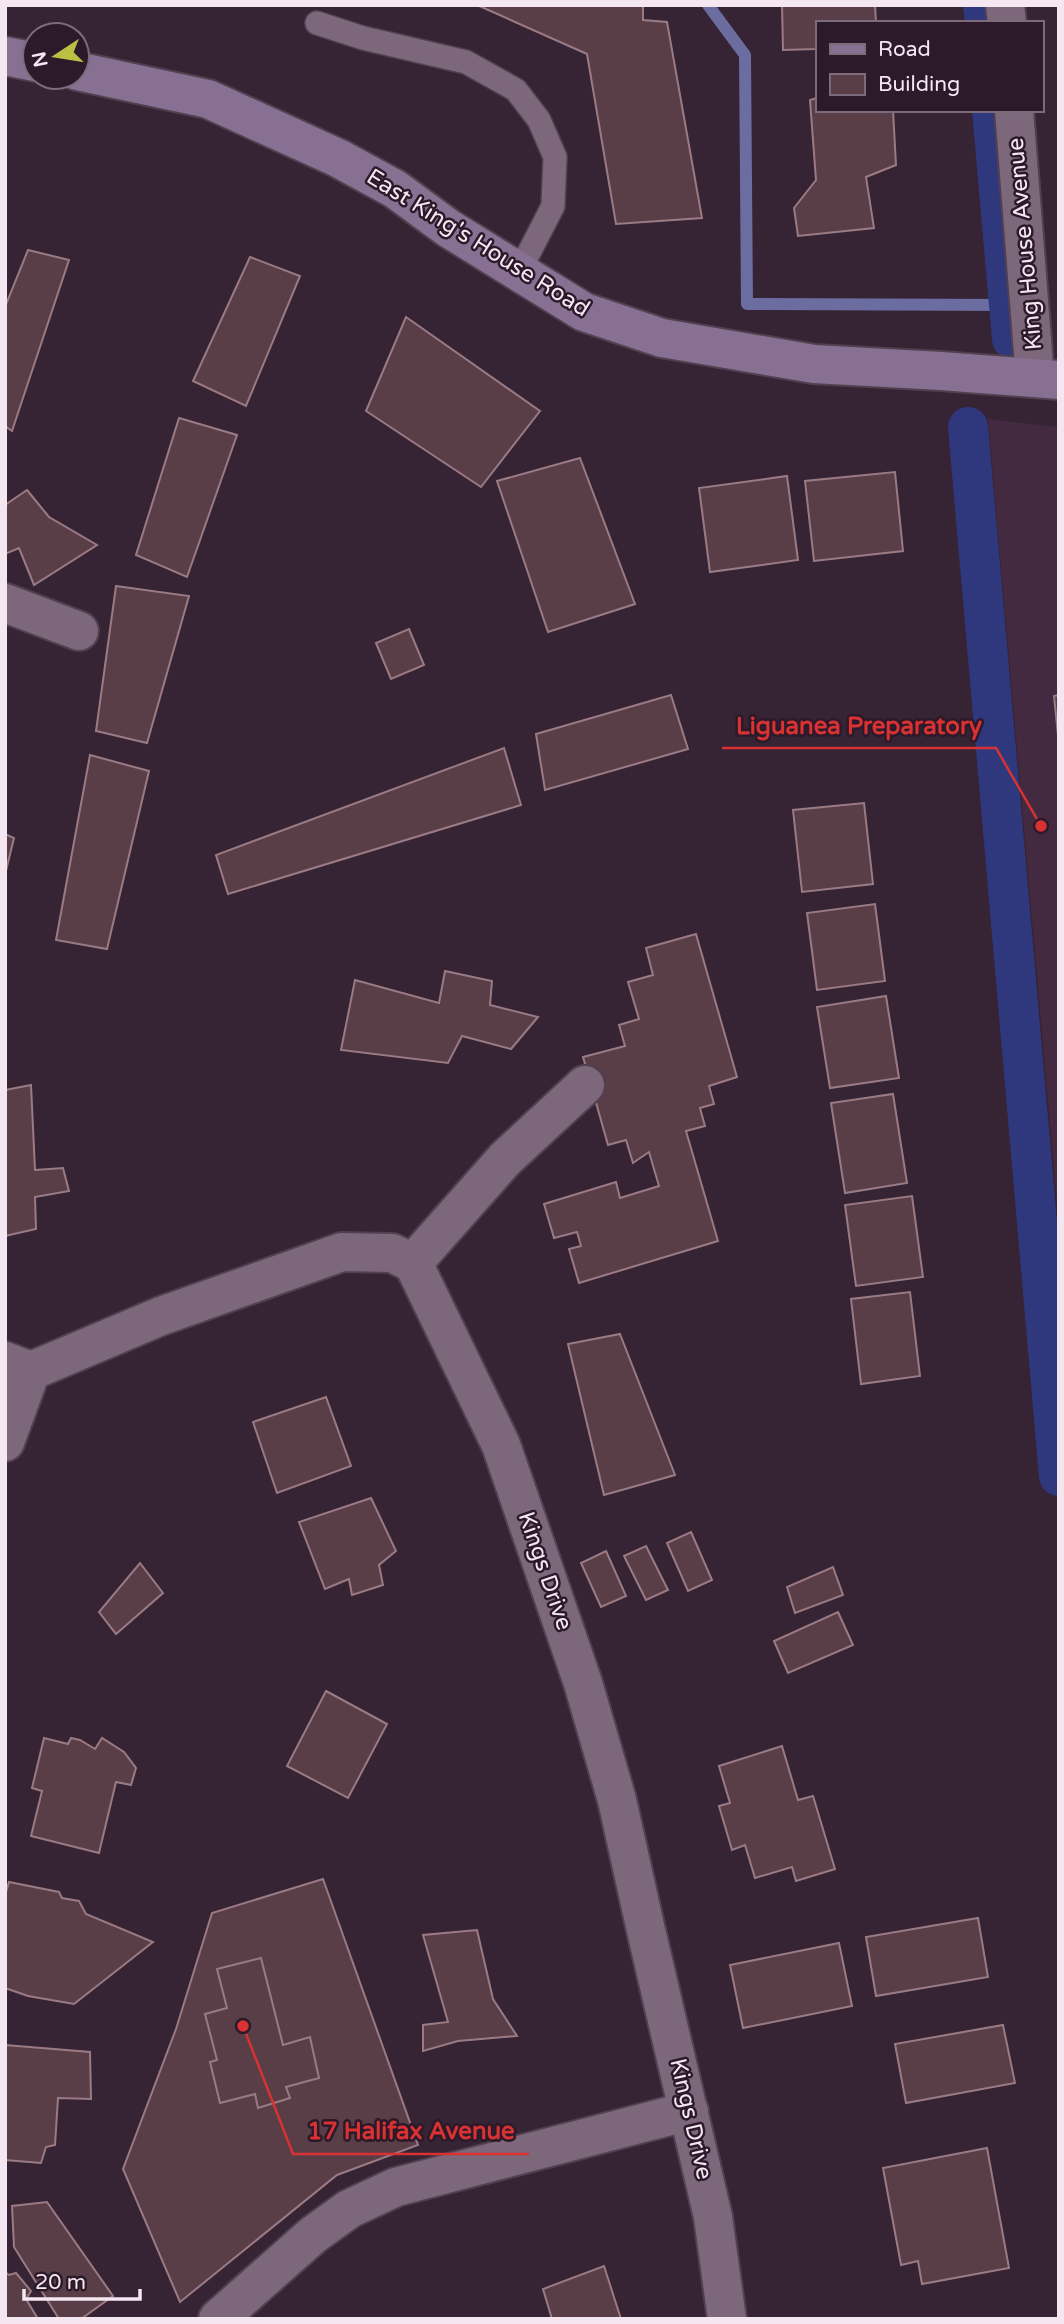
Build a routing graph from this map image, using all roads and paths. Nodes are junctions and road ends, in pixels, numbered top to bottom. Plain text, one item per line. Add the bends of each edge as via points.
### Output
1 (317, 23) dead end
2 (91, 74) edge
3 (1014, 112) edge
4 (519, 272) junction
5 (1047, 379) edge
6 (5, 603) edge
7 (79, 631) dead end
8 (585, 1085) dead end
9 (413, 1263) junction
10 (18, 1366) edge
11 (5, 1442) edge
12 (689, 2111) junction
13 (218, 2319) edge
14 (727, 2319) edge

1 - 4 lane via 466,62 516,90 539,120 555,157 553,206
2 - 4 main road, East King's House Road via 208,99 338,159 395,189
3 - 5 street, King House Avenue
4 - 5 main road, East King's House Road via 584,312 662,338 814,364
6 - 7 street
8 - 9 street via 505,1159
9 - 10 street via 392,1253 342,1252
9 - 12 street, Kings Drive via 501,1445 583,1683 617,1800
10 - 11 street
12 - 13 street via 396,2187 349,2209 313,2235
12 - 14 street, Kings Drive via 713,2217

